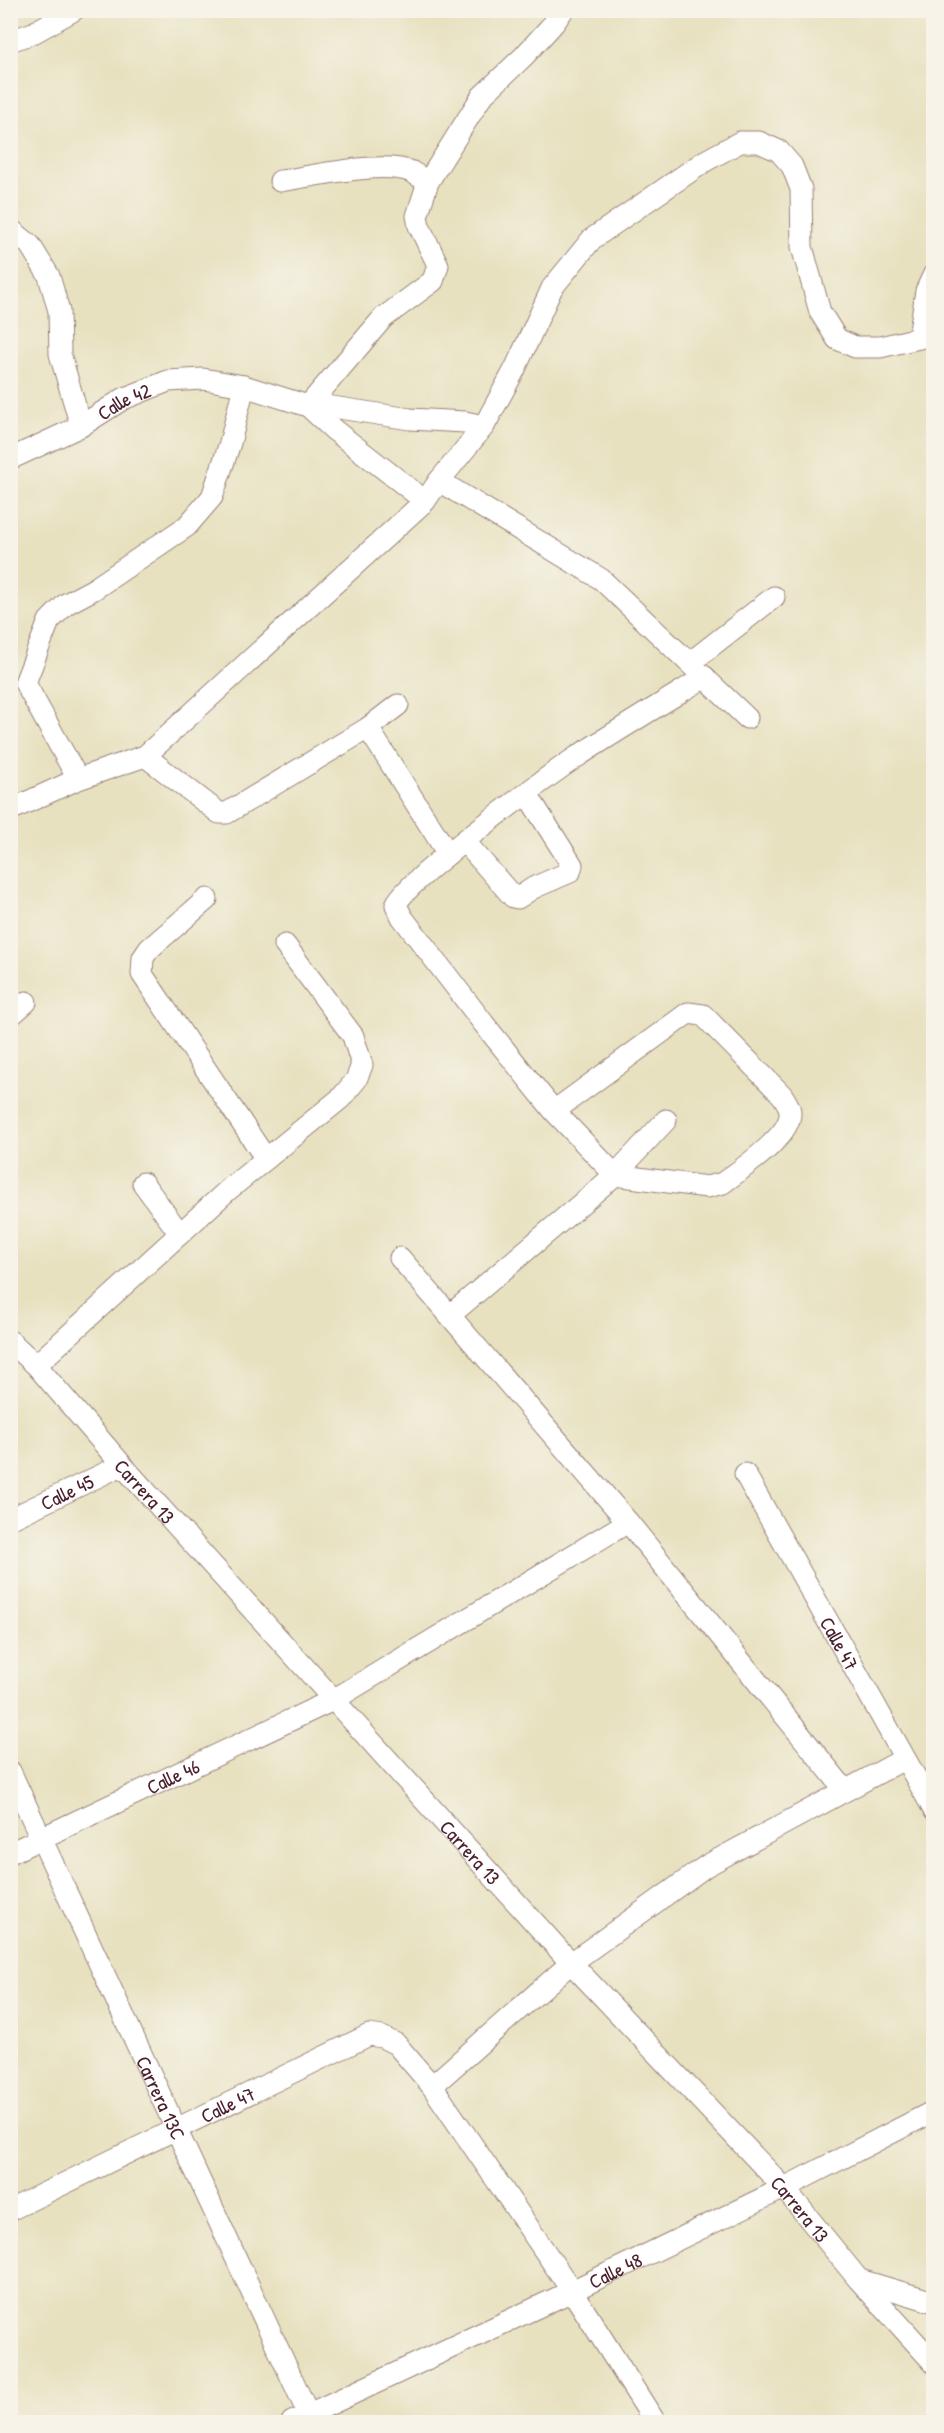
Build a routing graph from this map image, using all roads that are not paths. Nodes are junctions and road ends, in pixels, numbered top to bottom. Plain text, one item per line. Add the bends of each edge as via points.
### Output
1 (74, 10) edge
2 (563, 10) edge
3 (10, 41) edge
4 (280, 181) dead end
5 (428, 182) junction
6 (10, 229) edge
7 (933, 274) edge
8 (926, 334) edge
9 (244, 386) junction
10 (308, 406) junction
11 (81, 426) junction
12 (484, 426) junction
13 (10, 459) edge
14 (439, 481) junction
15 (425, 501) junction
16 (774, 597) dead end
17 (698, 670) junction
18 (18, 677) edge
19 (398, 705) dead end
20 (747, 718) dead end
21 (368, 728) junction
22 (145, 756) junction
23 (78, 778) junction
24 (527, 794) junction
25 (10, 810) edge
26 (456, 848) junction
27 (207, 899) dead end
28 (285, 945) dead end
29 (554, 1111) junction
30 (666, 1120) dead end
31 (266, 1159) junction
32 (615, 1174) junction
33 (143, 1183) dead end
34 (180, 1234) junction
35 (400, 1258) dead end
36 (448, 1316) junction
37 (10, 1341) edge
38 (36, 1365) junction
39 (122, 1465) junction
40 (745, 1474) dead end
41 (10, 1519) edge
42 (628, 1522) junction
43 (335, 1699) junction
44 (904, 1759) junction
45 (10, 1772) edge
46 (845, 1790) junction
47 (933, 1810) edge
48 (42, 1837) junction
49 (10, 1853) edge
50 (571, 1963) junction
51 (432, 2086) junction
52 (933, 2111) edge
53 (176, 2129) junction
54 (784, 2188) junction
55 (10, 2210) edge
56 (860, 2280) junction
57 (572, 2291) junction
58 (933, 2302) edge
59 (933, 2363) edge
60 (304, 2420) edge
61 (655, 2422) edge

1 - 3 street
2 - 5 street via 524,56 482,96
4 - 5 street via 368,168 399,168
5 - 10 street via 417,216 438,265 433,281 383,318
6 - 11 street via 30,245 49,276 59,311 60,354
7 - 8 street via 926,291
8 - 12 street via 880,347 855,347 837,339 820,312 802,247 801,189 792,165 779,151 759,142 740,142 705,160 592,239 552,288
9 - 10 street, Calle 42
9 - 11 street, Calle 42 via 203,379 168,381 123,399
9 - 18 street via 212,497 187,526 66,604 49,621
10 - 12 street
10 - 15 street
11 - 13 street, Calle 42
12 - 14 street
14 - 15 street
14 - 17 street via 601,579
15 - 22 street
16 - 17 street
17 - 20 street
17 - 24 street
18 - 23 street
19 - 21 street
21 - 22 street via 223,814
21 - 26 street
22 - 23 street
23 - 25 street
24 - 26 street
24 - 26 street via 572,865 570,873 513,897
26 - 29 street via 401,895 396,905
27 - 31 street via 149,949 143,958 142,974
28 - 31 street via 353,1035 362,1065 341,1098
29 - 32 street
29 - 32 street via 693,1012 703,1015 791,1109 790,1120 778,1138 716,1186
30 - 32 street
31 - 34 street
32 - 36 street
33 - 34 street
34 - 38 street
35 - 36 street
36 - 42 street
37 - 38 street, Carrera 13
38 - 39 street, Carrera 13
39 - 41 street, Calle 45
39 - 43 street, Carrera 13
40 - 44 street, Calle 47
42 - 43 street, Calle 46
42 - 46 street
43 - 48 street, Calle 46
43 - 50 street, Carrera 13
44 - 46 street
44 - 47 street, Calle 47
45 - 48 street, Carrera 13C
46 - 50 street via 706,1866
48 - 49 street, Calle 46
48 - 53 street, Carrera 13C
50 - 51 street
50 - 54 street, Carrera 13
51 - 53 street, Calle 47 via 396,2044 369,2035
51 - 57 street, Calle 47
52 - 54 street, Calle 48
53 - 55 street, Calle 47
53 - 60 street, Carrera 13C
54 - 56 street, Carrera 13
54 - 57 street, Calle 48
56 - 58 street
56 - 59 street, Carrera 13
57 - 60 street, Calle 48
57 - 61 street, Calle 47

